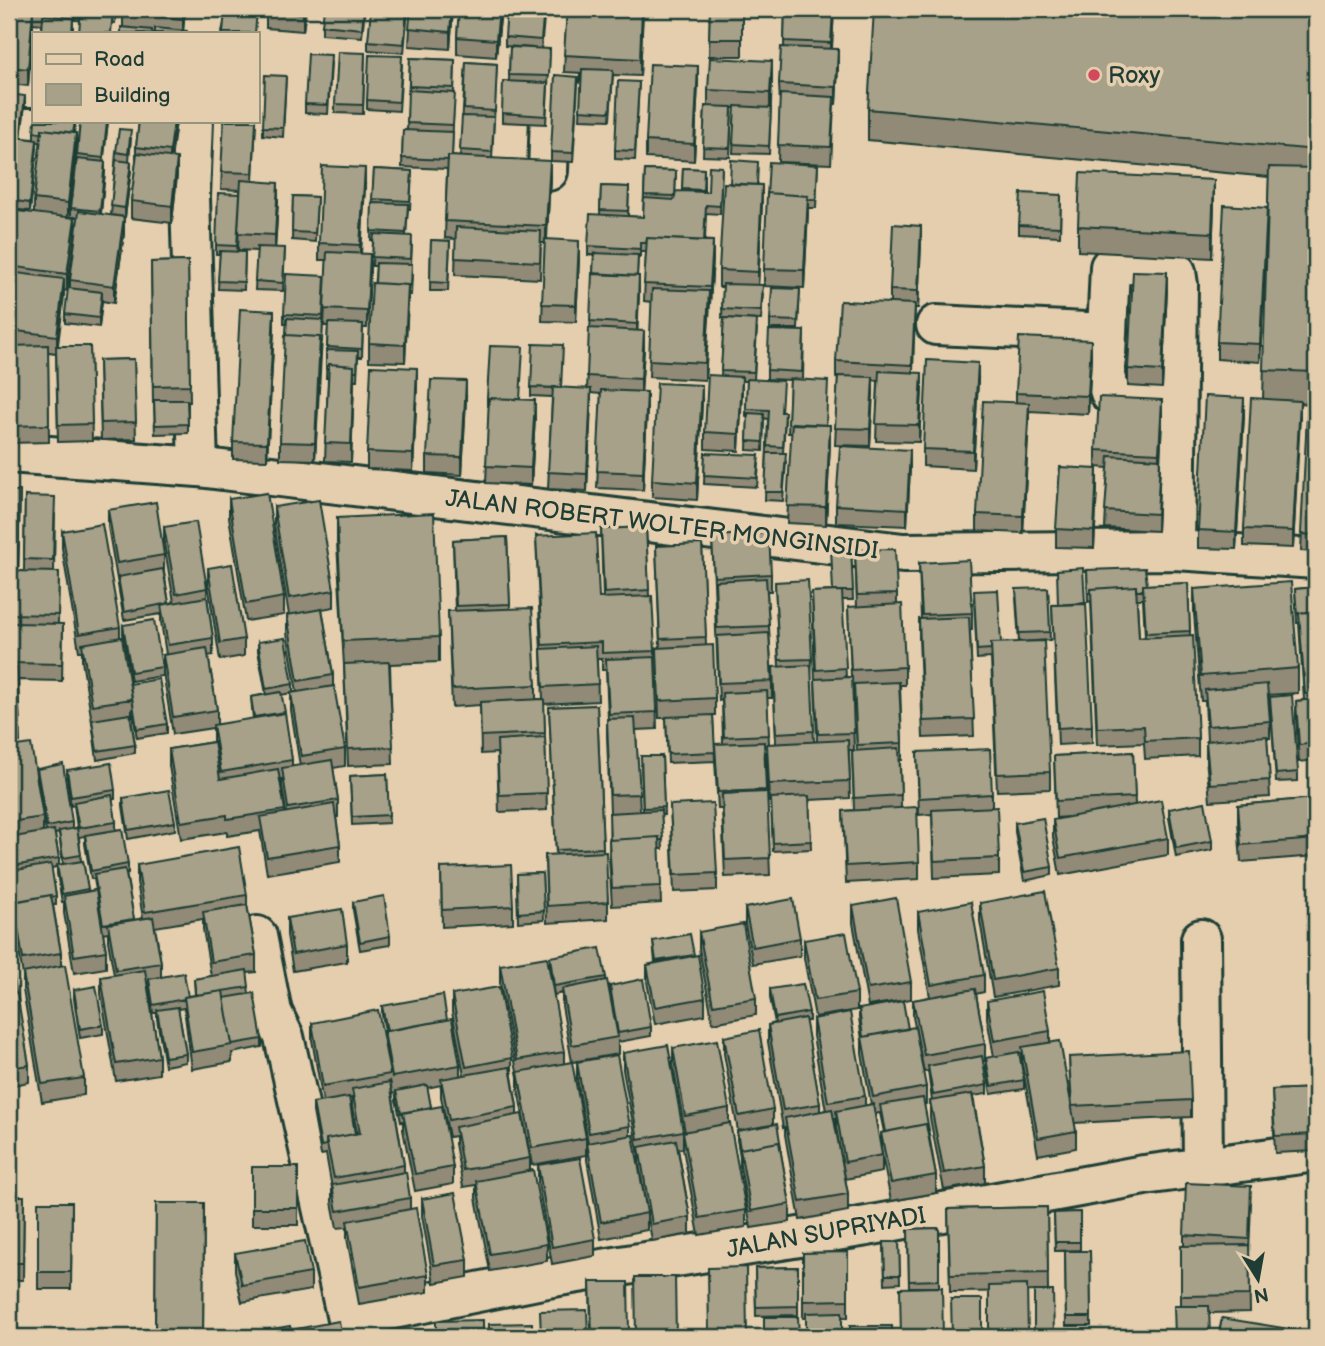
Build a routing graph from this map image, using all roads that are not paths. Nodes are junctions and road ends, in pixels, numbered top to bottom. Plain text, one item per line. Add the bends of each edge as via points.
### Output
1 (207, 9) edge
2 (559, 9) edge
3 (201, 32) edge
4 (9, 87) edge
5 (32, 87) edge
6 (193, 122) edge
7 (548, 171) edge
8 (936, 325) dead end
9 (1107, 333) junction
10 (1175, 403) junction
11 (9, 453) edge
12 (198, 467) junction
13 (1175, 550) junction
14 (1316, 559) edge
15 (257, 936) dead end
16 (1200, 939) dead end
17 (1316, 1152) edge
18 (1203, 1166) junction
19 (350, 1334) edge

1 - 3 street
2 - 7 street via 559,74 551,89
4 - 5 street
6 - 12 street via 190,197
8 - 9 street
9 - 10 street via 1105,377 1118,402
9 - 10 street via 1110,267 1127,263 1167,266 1176,272
10 - 13 street
11 - 12 street, JALAN ROBERT WOLTER MONGINSIDI
12 - 13 street, JALAN ROBERT WOLTER MONGINSIDI via 903,553
13 - 14 street, JALAN ROBERT WOLTER MONGINSIDI
15 - 19 street
16 - 18 street
17 - 18 street, JALAN SUPRIYADI
18 - 19 street, JALAN SUPRIYADI via 547,1278 383,1311 362,1318

